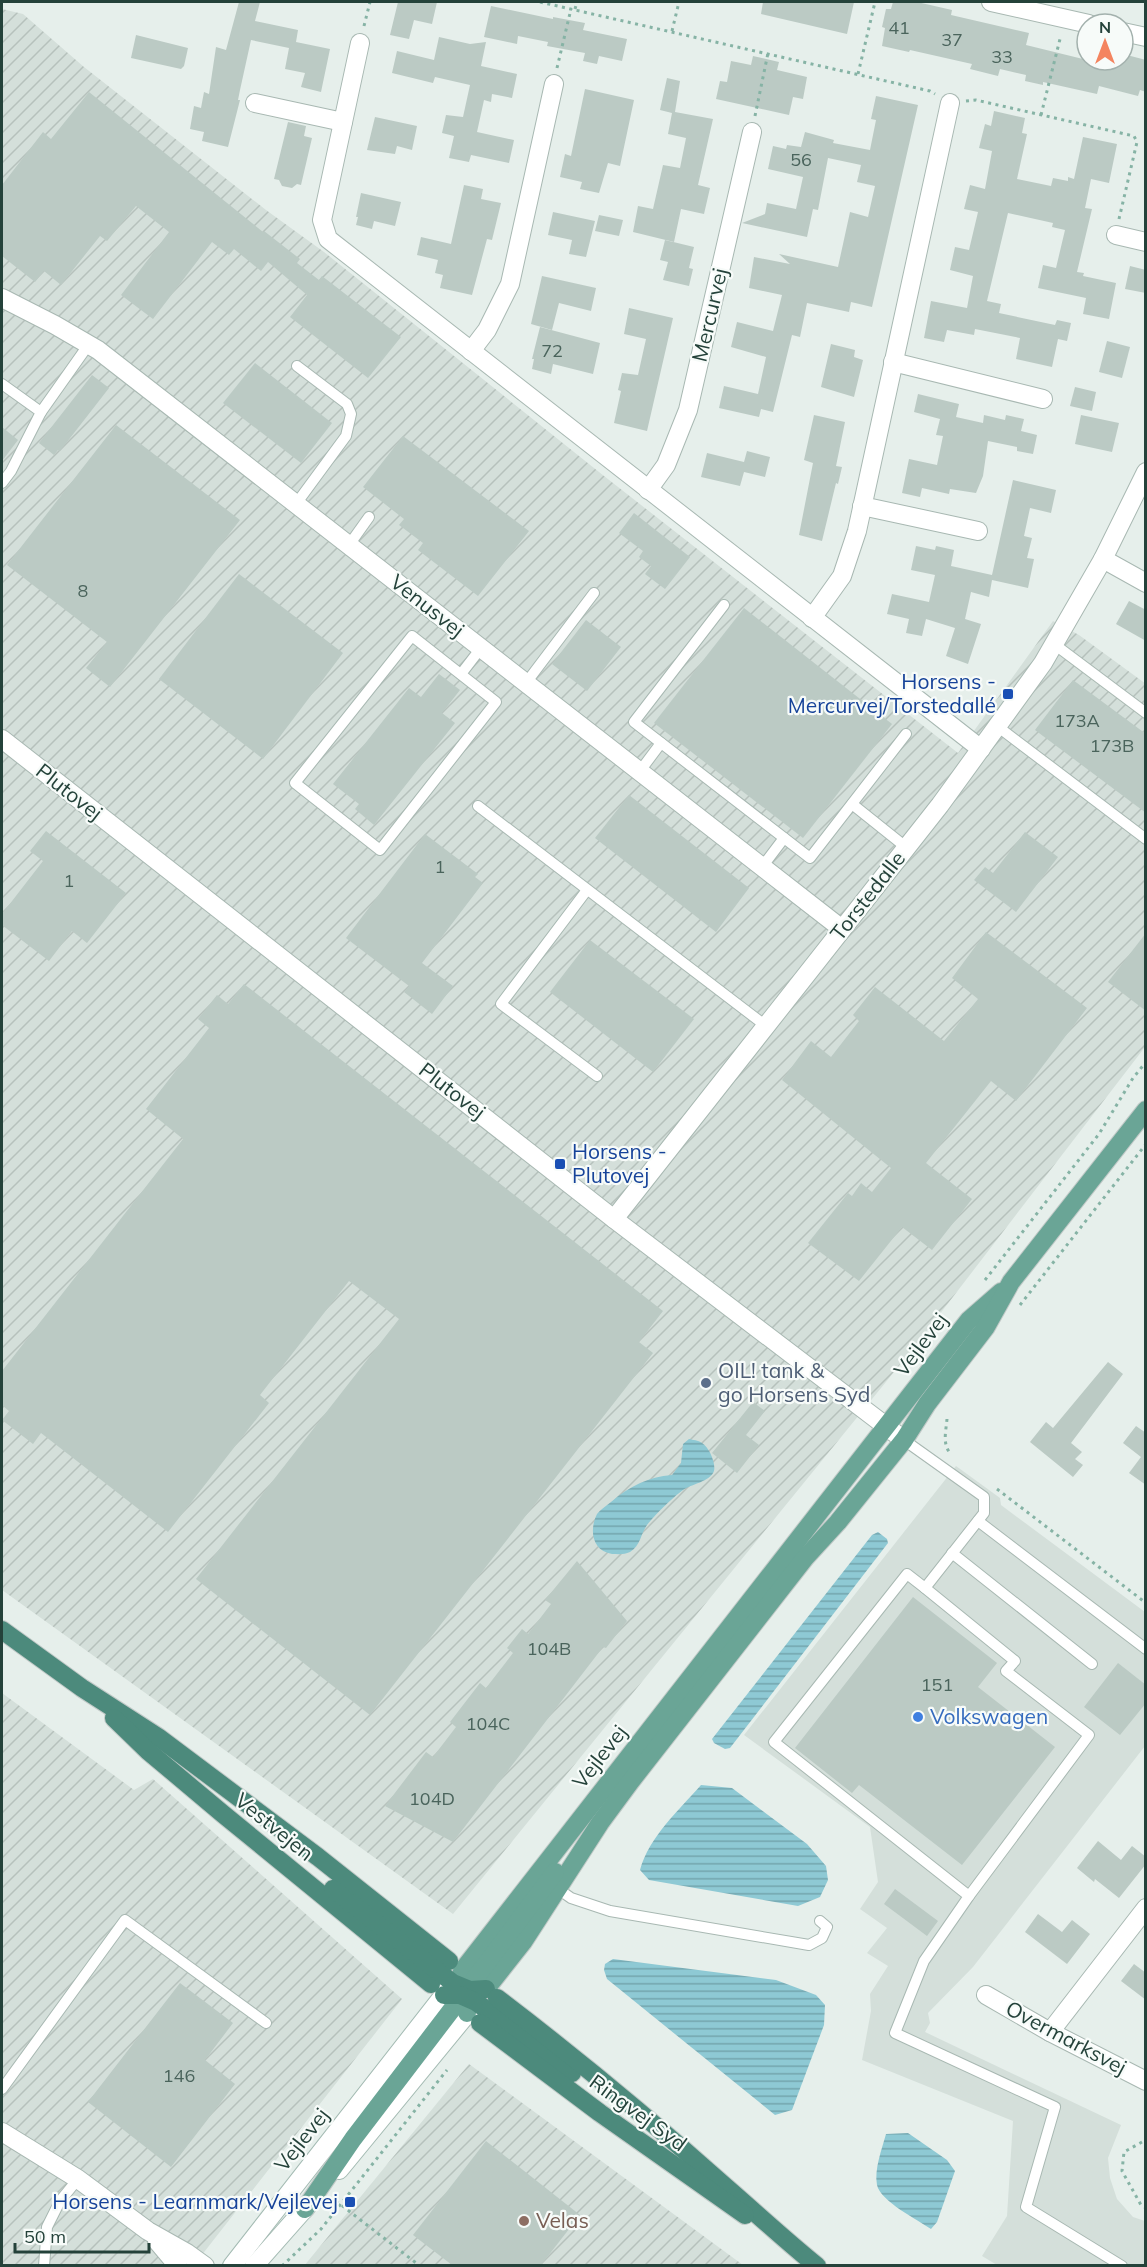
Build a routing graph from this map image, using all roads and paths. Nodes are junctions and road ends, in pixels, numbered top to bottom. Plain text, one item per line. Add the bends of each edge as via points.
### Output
1 (370, 2) edge
2 (540, 2) edge
3 (577, 2) edge
4 (679, 2) edge
5 (875, 2) edge
6 (991, 2) edge
7 (571, 9) junction
8 (576, 9) junction
9 (1066, 10) edge
10 (672, 31) junction
11 (360, 43) joint
12 (768, 53) junction
13 (858, 74) junction
14 (554, 84) joint
15 (255, 103) dead end
16 (950, 103) junction
17 (1041, 115) junction
18 (343, 122) junction
19 (752, 132) joint
20 (1116, 235) joint
21 (1146, 242) edge
22 (2, 298) edge
23 (89, 344) junction
24 (471, 351) junction
25 (892, 362) junction
26 (297, 366) dead end
27 (2, 384) edge
28 (1044, 399) dead end
29 (41, 412) junction
30 (1146, 472) edge
31 (2, 483) edge
32 (648, 490) junction
33 (296, 504) junction
34 (862, 506) junction
35 (369, 517) dead end
36 (978, 531) dead end
37 (349, 545) junction
38 (1103, 560) junction
39 (1146, 583) edge
40 (594, 593) dead end
41 (724, 605) dead end
42 (812, 618) junction
43 (1054, 644) junction
44 (481, 648) junction
45 (461, 674) junction
46 (526, 683) junction
47 (1146, 713) edge
48 (997, 726) junction
49 (906, 734) dead end
50 (2, 739) edge
51 (661, 743) junction
52 (981, 749) junction
53 (640, 771) junction
54 (852, 804) junction
55 (478, 806) dead end
56 (784, 838) junction
57 (1146, 839) edge
58 (907, 848) junction
59 (762, 867) junction
60 (587, 890) junction
61 (842, 929) junction
62 (766, 1026) junction
63 (597, 1076) dead end
64 (1146, 1110) edge
65 (1146, 1144) edge
66 (614, 1219) junction
67 (1011, 1282) junction
68 (1015, 1312) dead end
69 (947, 1419) dead end
70 (887, 1427) junction
71 (904, 1440) junction
72 (957, 1459) dead end
73 (995, 1488) dead end
74 (978, 1521) junction
75 (952, 1554) junction
76 (925, 1588) junction
77 (1146, 1603) edge
78 (2, 1630) edge
79 (1146, 1649) edge
80 (1092, 1664) dead end
81 (82, 1688) junction
82 (545, 1885) junction
83 (969, 1896) junction
84 (1146, 1908) edge
85 (820, 1921) dead end
86 (465, 1992) junction
87 (986, 1995) dead end
88 (266, 2023) dead end
89 (1050, 2031) junction
90 (447, 2069) dead end
91 (1146, 2081) edge
92 (2, 2089) edge
93 (2, 2132) edge
94 (1142, 2142) dead end
95 (78, 2179) junction
96 (336, 2201) dead end
97 (340, 2205) junction
98 (1146, 2208) edge
99 (147, 2231) junction
100 (787, 2242) junction
101 (44, 2265) edge
102 (178, 2265) edge
103 (205, 2265) edge
104 (232, 2265) edge
105 (254, 2265) edge
106 (282, 2265) edge
107 (420, 2265) edge
108 (817, 2265) edge
109 (1122, 2265) edge

1 - 11 path
2 - 7 path
3 - 8 path
4 - 10 path
5 - 13 path
6 - 9 street
7 - 8 path
7 - 14 path
8 - 10 path
9 - 17 path
10 - 12 path
11 - 18 street
12 - 13 path
12 - 19 path
13 - 16 path via 930,91
14 - 24 street via 510,284 487,330
15 - 18 street
16 - 17 path via 976,100
16 - 25 street
17 - 20 path via 1134,136 1137,142
18 - 24 street via 322,220 328,239
19 - 32 street, Mercurvej via 688,410 666,465
20 - 21 street
22 - 23 street, Venusvej
23 - 29 lane
23 - 33 street, Venusvej
24 - 32 street
25 - 28 street
25 - 34 street
26 - 33 lane via 347,404 351,414 346,436
27 - 29 lane
29 - 31 lane
30 - 38 street, Torstedalle
32 - 42 street
33 - 37 street, Venusvej
34 - 36 street
34 - 42 street via 842,576
35 - 37 lane
37 - 44 street, Venusvej
38 - 39 street
38 - 43 street, Torstedalle
40 - 46 lane
41 - 51 lane via 634,722
42 - 52 street
43 - 47 lane
43 - 48 street, Torstedalle
44 - 45 lane
44 - 46 street, Venusvej
45 - 45 lane via 412,636 295,783 380,850 496,702
46 - 53 street, Venusvej
48 - 52 street, Torstedalle
48 - 57 lane
49 - 54 lane
50 - 66 street, Plutovej
51 - 53 lane
51 - 56 lane
52 - 58 street, Torstedalle
53 - 59 street, Venusvej
54 - 56 lane via 810,858
54 - 58 lane
55 - 60 lane
56 - 59 lane
58 - 61 street, Torstedalle
59 - 61 street, Venusvej
60 - 62 lane
60 - 63 lane via 501,1004
61 - 62 street, Torstedalle
62 - 66 street, Torstedalle
64 - 67 main road, Vejlevej
65 - 68 path
66 - 70 street, Plutovej
67 - 70 main road, Vejlevej via 969,1320
67 - 71 main road, Vejlevej via 986,1327
69 - 72 path via 945,1442 948,1452
70 - 71 street, Plutovej
70 - 82 main road, Vejlevej via 645,1736
71 - 74 lane via 984,1497 984,1514
71 - 82 main road, Vejlevej via 806,1558 600,1823
73 - 77 path
74 - 75 lane
74 - 79 lane
75 - 76 lane
75 - 80 lane
76 - 83 lane via 1015,1661 1006,1671 1089,1735
76 - 83 lane via 907,1574 774,1742
78 - 81 highway, Vestvejen
81 - 86 highway, Vestvejen via 223,1814
81 - 86 highway, Vestvejen via 158,1737 318,1857
82 - 85 lane via 610,1911 809,1945 822,1938 827,1927
82 - 86 main road, Vejlevej
82 - 86 main road, Vejlevej via 523,1942
83 - 109 lane via 924,1961 895,2033 1056,2107 1026,2207
84 - 89 street
86 - 100 highway, Ringvej Syd via 661,2132
86 - 100 highway, Ringvej Syd via 600,2113
86 - 104 street, Vejlevej
86 - 105 street, Vejlevej via 360,2146
87 - 89 street, Overmarksvej
88 - 92 lane via 125,1920
89 - 91 street, Overmarksvej
90 - 97 path
93 - 95 street
94 - 98 path via 1124,2152 1122,2170
95 - 99 street
95 - 101 lane via 60,2201 47,2227
96 - 97 path
97 - 106 path via 321,2229
97 - 107 path
99 - 102 street
99 - 103 street
100 - 108 highway, Ringvej Syd

